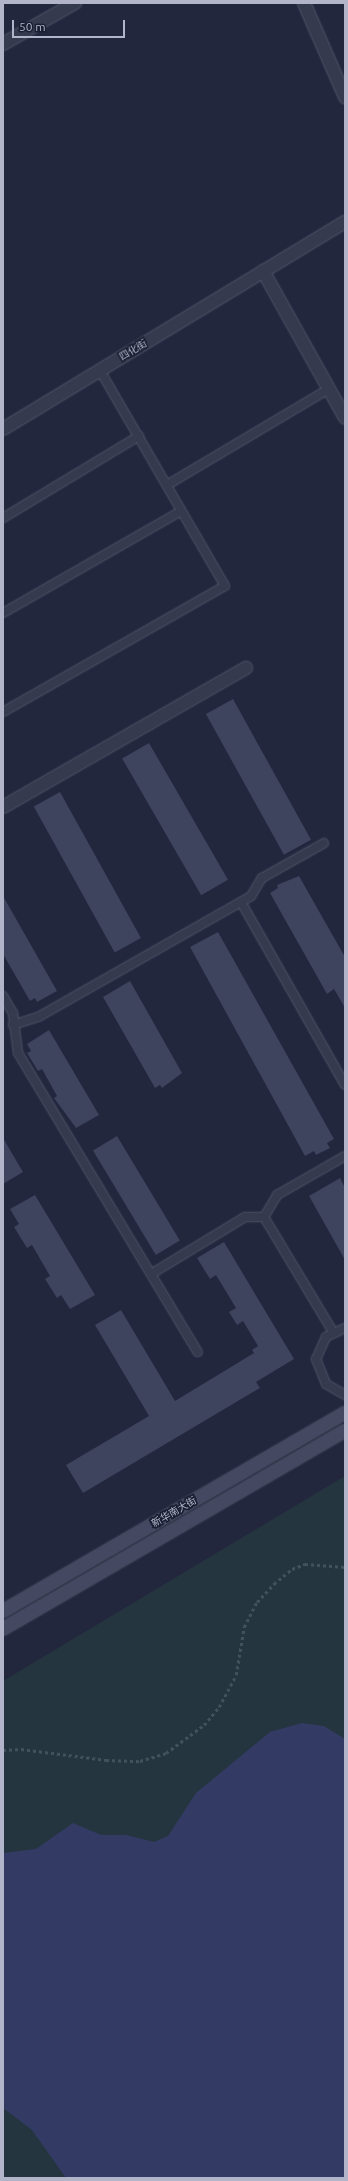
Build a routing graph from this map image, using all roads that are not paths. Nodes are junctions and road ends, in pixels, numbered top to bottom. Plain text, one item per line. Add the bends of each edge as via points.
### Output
1 (75, 3) edge
2 (304, 3) edge
3 (3, 44) edge
4 (345, 97) edge
5 (345, 222) edge
6 (263, 271) junction
7 (100, 370) junction
8 (329, 389) junction
9 (345, 418) edge
10 (3, 429) edge
11 (138, 436) junction
12 (167, 485) junction
13 (181, 511) junction
14 (3, 518) edge
15 (3, 613) edge
16 (246, 668) dead end
17 (3, 712) edge
18 (3, 807) edge
19 (324, 843) dead end
20 (241, 902) junction
21 (3, 996) edge
22 (13, 1025) junction
23 (345, 1085) edge
24 (345, 1156) edge
25 (264, 1217) junction
26 (151, 1274) junction
27 (345, 1328) edge
28 (333, 1332) junction
29 (198, 1352) dead end
30 (345, 1395) edge
31 (345, 1413) edge
32 (345, 1431) edge
33 (3, 1611) edge
34 (3, 1629) edge

1 - 3 street
2 - 4 street
5 - 6 street, 四化街
6 - 7 street, 四化街
6 - 8 street
7 - 10 street, 四化街
7 - 11 lane
8 - 9 street
8 - 12 lane
11 - 12 lane
11 - 14 lane
12 - 13 lane
13 - 15 lane
13 - 17 lane via 225,586
16 - 18 street
19 - 20 lane via 262,878 251,896
20 - 22 lane via 40,1016
20 - 23 lane
21 - 22 lane via 13,1013
22 - 26 lane via 18,1053
24 - 25 lane via 277,1195
25 - 26 lane via 245,1217
25 - 28 lane
26 - 29 lane
27 - 28 lane
28 - 30 lane via 318,1350 317,1368 326,1384
31 - 33 main road, 新华南大街
32 - 34 main road, 新华南大街

